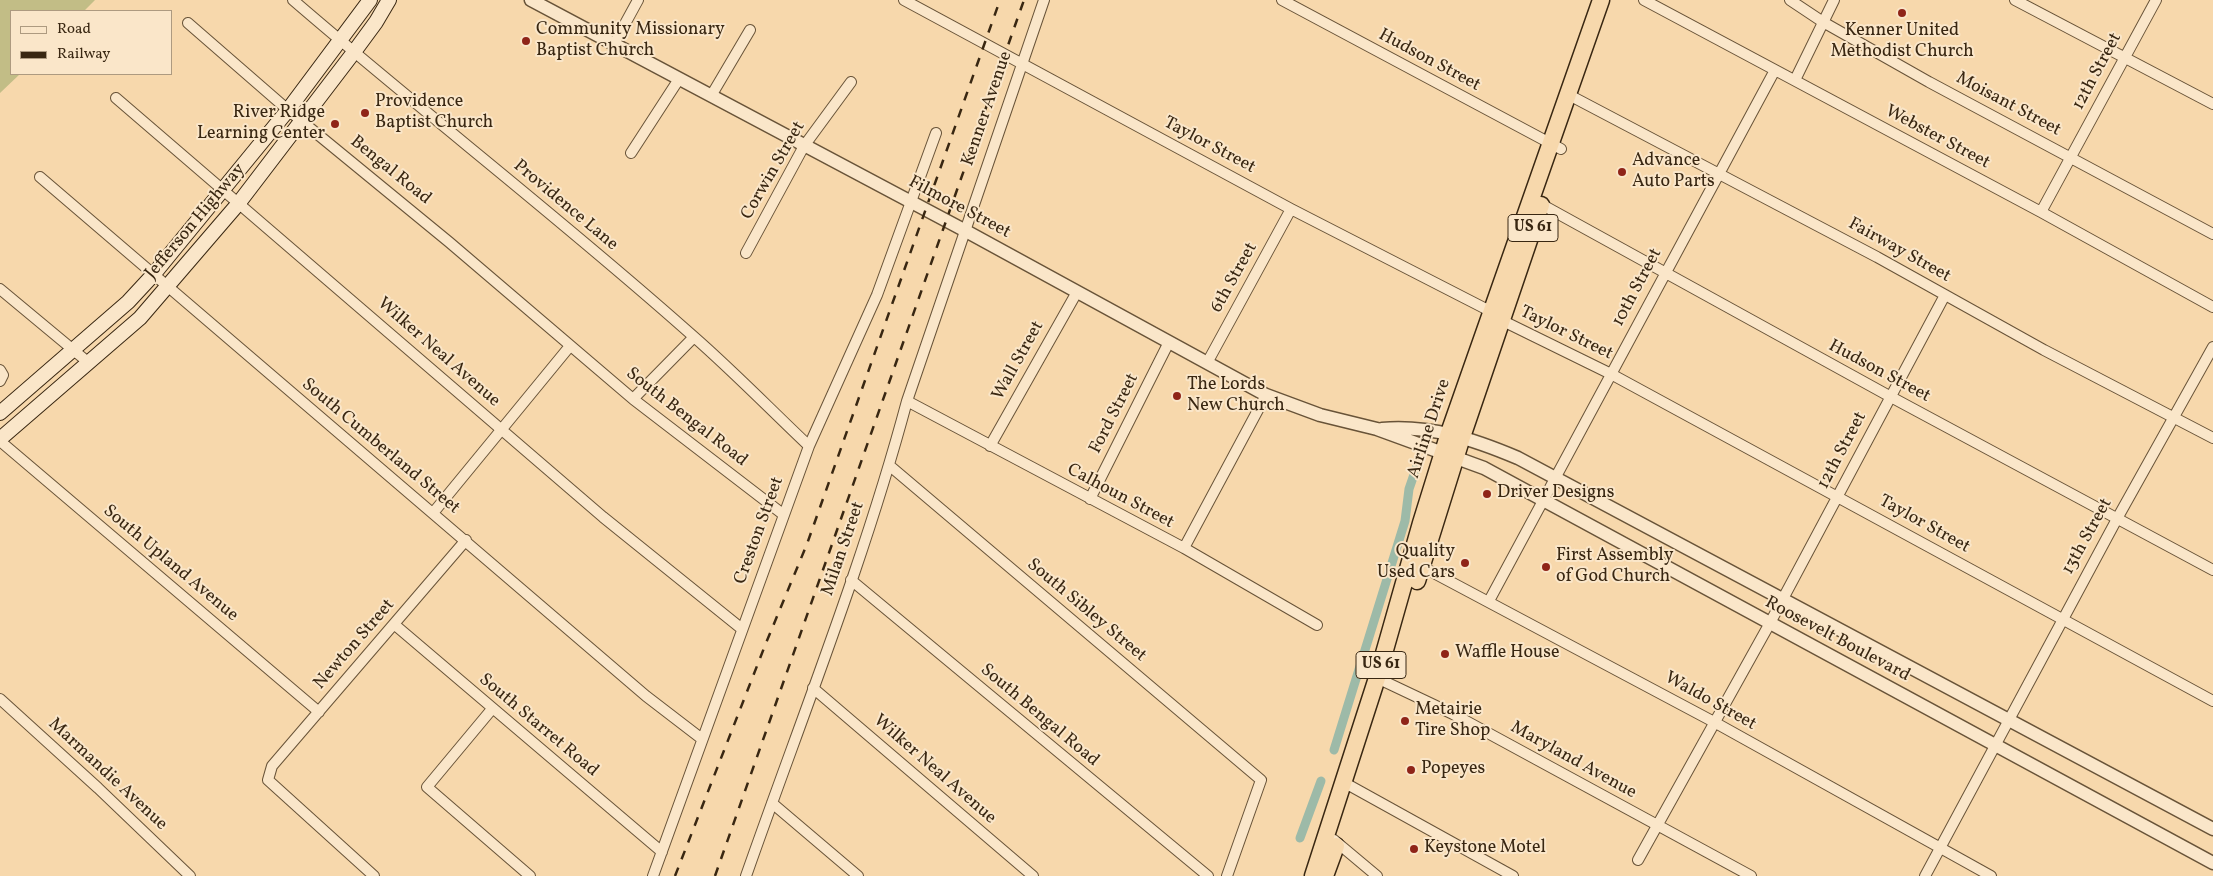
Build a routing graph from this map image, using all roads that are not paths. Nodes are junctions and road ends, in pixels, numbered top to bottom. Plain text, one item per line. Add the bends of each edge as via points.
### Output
1 (293, 0) edge
2 (370, 0) edge
3 (389, 0) edge
4 (531, 0) edge
5 (638, 0) edge
6 (904, 0) edge
7 (1044, 0) edge
8 (1282, 0) edge
9 (1601, 0) edge
10 (1612, 0) edge
11 (1644, 0) edge
12 (1790, 0) edge
13 (1834, 0) edge
14 (2015, 0) edge
15 (2156, 0) edge
16 (1822, 22) junction
17 (188, 23) dead end
18 (750, 30) dead end
19 (340, 41) junction
20 (614, 44) junction
21 (354, 52) junction
22 (2125, 57) junction
23 (1022, 64) junction
24 (1775, 70) junction
25 (679, 79) junction
26 (1794, 80) junction
27 (851, 82) dead end
28 (711, 96) junction
29 (1573, 97) junction
30 (116, 98) dead end
31 (2213, 104) edge
32 (288, 110) junction
33 (302, 121) junction
34 (936, 133) dead end
35 (804, 146) junction
36 (1556, 147) junction
37 (630, 153) dead end
38 (2071, 158) junction
39 (1719, 173) junction
40 (40, 178) dead end
41 (223, 191) junction
42 (911, 202) junction
43 (1536, 202) junction
44 (238, 204) junction
45 (1291, 209) junction
46 (2041, 212) junction
47 (964, 230) junction
48 (2213, 234) edge
49 (746, 253) dead end
50 (1665, 274) junction
51 (153, 275) junction
52 (167, 287) junction
53 (0, 289) edge
54 (1077, 292) junction
55 (1945, 295) junction
56 (2213, 306) edge
57 (1496, 315) junction
58 (694, 337) junction
59 (1169, 342) junction
60 (570, 346) junction
61 (2213, 347) edge
62 (73, 351) junction
63 (89, 363) junction
64 (1206, 363) junction
65 (0, 370) edge
66 (1611, 374) junction
67 (0, 381) edge
68 (1266, 395) junction
69 (1890, 397) junction
70 (633, 399) junction
71 (907, 401) junction
72 (0, 414) edge
73 (2174, 417) junction
74 (501, 429) junction
75 (1377, 429) junction
76 (1455, 435) junction
77 (2213, 438) edge
78 (0, 440) edge
79 (808, 446) junction
80 (990, 446) junction
81 (1449, 455) junction
82 (890, 466) junction
83 (1556, 477) junction
84 (1837, 495) junction
85 (1090, 500) junction
86 (1543, 501) junction
87 (433, 513) junction
88 (784, 514) junction
89 (2118, 517) junction
90 (466, 540) junction
91 (1184, 548) junction
92 (1416, 564) junction
93 (2213, 570) edge
94 (851, 580) junction
95 (1783, 598) junction
96 (1489, 602) junction
97 (2063, 618) junction
98 (1770, 623) junction
99 (395, 625) junction
100 (1317, 625) dead end
101 (742, 629) junction
102 (1382, 680) junction
103 (813, 688) junction
104 (0, 699) edge
105 (2213, 701) edge
106 (492, 709) junction
107 (319, 712) junction
108 (2008, 721) junction
109 (1714, 722) junction
110 (702, 739) junction
111 (1996, 745) junction
112 (1350, 785) junction
113 (772, 803) junction
114 (1658, 825) junction
115 (2213, 829) edge
116 (1332, 839) junction
117 (1940, 847) junction
118 (662, 852) junction
119 (1638, 860) dead end
120 (2213, 863) edge
121 (190, 876) edge
122 (374, 876) edge
123 (530, 876) edge
124 (654, 876) edge
125 (746, 876) edge
126 (858, 876) edge
127 (1033, 876) edge
128 (1208, 876) edge
129 (1227, 876) edge
130 (1313, 876) edge
131 (1325, 876) edge
132 (1377, 876) edge
133 (1513, 876) edge
134 (1751, 876) edge
135 (1925, 876) edge
136 (1991, 876) edge

1 - 19 street, Providence Lane
2 - 19 main road, Jefferson Highway
3 - 21 main road, Jefferson Highway
4 - 20 street, Filmore Street
5 - 20 street
6 - 23 street, Taylor Street
7 - 23 street, Kenner Avenue
8 - 36 street, Hudson Street
9 - 29 highway, Airline Drive / US 61
10 - 29 highway, Airline Drive / US 61
11 - 24 street, Webster Street
12 - 16 street, Moisant Street
13 - 16 street
14 - 22 street
15 - 22 street, 12th Street
16 - 26 street
16 - 38 street, Moisant Street
17 - 32 street, Bengal Road
18 - 28 street
19 - 21 street, Providence Lane
19 - 32 main road, Jefferson Highway
20 - 25 street, Filmore Street
21 - 33 main road, Jefferson Highway
21 - 58 street, Providence Lane
22 - 31 street
22 - 38 street, 12th Street
23 - 45 street, Taylor Street
23 - 47 street, Kenner Avenue
24 - 26 street, Webster Street
24 - 39 street, 10th Street
25 - 28 street, Filmore Street
25 - 37 street
26 - 46 street, Webster Street
27 - 35 street, Corwin Street
28 - 35 street, Filmore Street
29 - 36 highway, Airline Drive / US 61
29 - 39 street, Fairway Street
30 - 41 street, Wilker Neal Avenue
32 - 33 street, Bengal Road
32 - 41 main road, Jefferson Highway
33 - 44 main road, Jefferson Highway
33 - 60 street, Bengal Road
34 - 42 street, Creston Street
35 - 42 street, Filmore Street
35 - 49 street, Corwin Street
36 - 43 highway, Airline Drive / US 61
38 - 46 street, 12th Street
38 - 48 street, Moisant Street
39 - 50 street, 10th Street
39 - 55 street, Fairway Street
40 - 51 street, South Cumberland Street
41 - 44 street, Wilker Neal Avenue
41 - 51 main road, Jefferson Highway
42 - 47 street, Filmore Street
42 - 79 street, Creston Street via 877,296
43 - 50 street, Hudson Street
43 - 57 highway, Airline Drive / US 61
44 - 52 main road, Jefferson Highway
44 - 74 street, Wilker Neal Avenue
45 - 57 street, Taylor Street
45 - 64 street, 6th Street
46 - 56 street, Webster Street
47 - 54 street, Filmore Street
47 - 71 street, Milan Street
50 - 66 street, 10th Street
50 - 69 street, Hudson Street
51 - 52 street, South Cumberland Street
51 - 62 main road, Jefferson Highway
52 - 63 main road, Jefferson Highway via 140,318
52 - 87 street, South Cumberland Street
53 - 62 street
54 - 59 street, Filmore Street
54 - 80 street, Wall Street
55 - 69 street, 12th Street
55 - 73 street, Fairway Street
57 - 66 street, Taylor Street
57 - 76 highway, Airline Drive / US 61
58 - 70 street
58 - 79 street, Providence Lane
59 - 64 street, Filmore Street
59 - 85 street, Ford Street
60 - 70 street, South Bengal Road
60 - 74 street
61 - 73 street, 13th Street
62 - 63 street
62 - 72 main road, Jefferson Highway
63 - 78 main road, Jefferson Highway
64 - 68 street, Filmore Street
65 - 67 street via 3,375
66 - 83 street, 10th Street
66 - 84 street, Taylor Street
68 - 75 street, Filmore Street via 1320,416
68 - 91 street
69 - 84 street, 12th Street
69 - 89 street, Hudson Street
70 - 88 street, South Bengal Road
71 - 80 street, Calhoun Street
71 - 82 street, Milan Street
73 - 77 street, Fairway Street
73 - 89 street, 13th Street
74 - 87 street
74 - 101 street, Wilker Neal Avenue
75 - 76 street, Filmore Street via 1416,428
75 - 81 street, Filmore Street
76 - 81 highway, Airline Drive / US 61
76 - 83 street, Roosevelt Boulevard via 1518,458
78 - 107 street, South Upland Avenue
79 - 88 street, Creston Street
80 - 85 street, Calhoun Street
81 - 86 street, Roosevelt Boulevard via 1484,468
81 - 92 highway, Airline Drive / US 61
82 - 94 street, Milan Street
82 - 129 street, South Sibley Street via 1261,780
83 - 86 street, 10th Street
83 - 95 street, Roosevelt Boulevard
84 - 95 street, 12th Street
84 - 97 street, Taylor Street
85 - 91 street, Calhoun Street
86 - 96 street, 10th Street
86 - 98 street, Roosevelt Boulevard
87 - 90 street, South Cumberland Street
88 - 101 street, Creston Street
89 - 93 street, Hudson Street
89 - 97 street, 13th Street
90 - 99 street, Newton Street
90 - 110 street, South Cumberland Street via 646,696
91 - 100 street, Calhoun Street
92 - 96 street, Waldo Street
92 - 102 highway, Airline Drive / US 61
94 - 103 street, Milan Street
94 - 128 street, South Bengal Road
95 - 98 street, 12th Street
95 - 108 street, Roosevelt Boulevard
96 - 109 street, Waldo Street
97 - 105 street, Taylor Street
97 - 108 street, 13th Street
98 - 109 street, 12th Street
98 - 111 street, Roosevelt Boulevard
99 - 106 street, South Starret Road
99 - 107 street, Newton Street
101 - 110 street, Creston Street
102 - 112 highway, Airline Drive / US 61
102 - 114 street, Maryland Avenue via 1453,714
103 - 113 street, Milan Street
103 - 127 street, Wilker Neal Avenue
104 - 121 street, Marmandie Avenue
106 - 118 street, South Starret Road
106 - 123 street via 426,787
107 - 122 street, Newton Street via 272,766 268,780
108 - 111 street, 13th Street
108 - 115 street, Roosevelt Boulevard
109 - 114 street, 12th Street
109 - 117 street, Waldo Street
110 - 118 street, Creston Street
111 - 117 street, 13th Street
111 - 120 street, Roosevelt Boulevard
112 - 116 highway, Airline Drive / US 61
112 - 133 street
113 - 125 street, Milan Street
113 - 126 street
114 - 119 street, 12th Street
114 - 134 street, Maryland Avenue
116 - 130 highway, Airline Drive / US 61
116 - 131 highway, Airline Drive / US 61
116 - 132 street
117 - 135 street, 13th Street
117 - 136 street, Waldo Street
118 - 124 street, Creston Street

